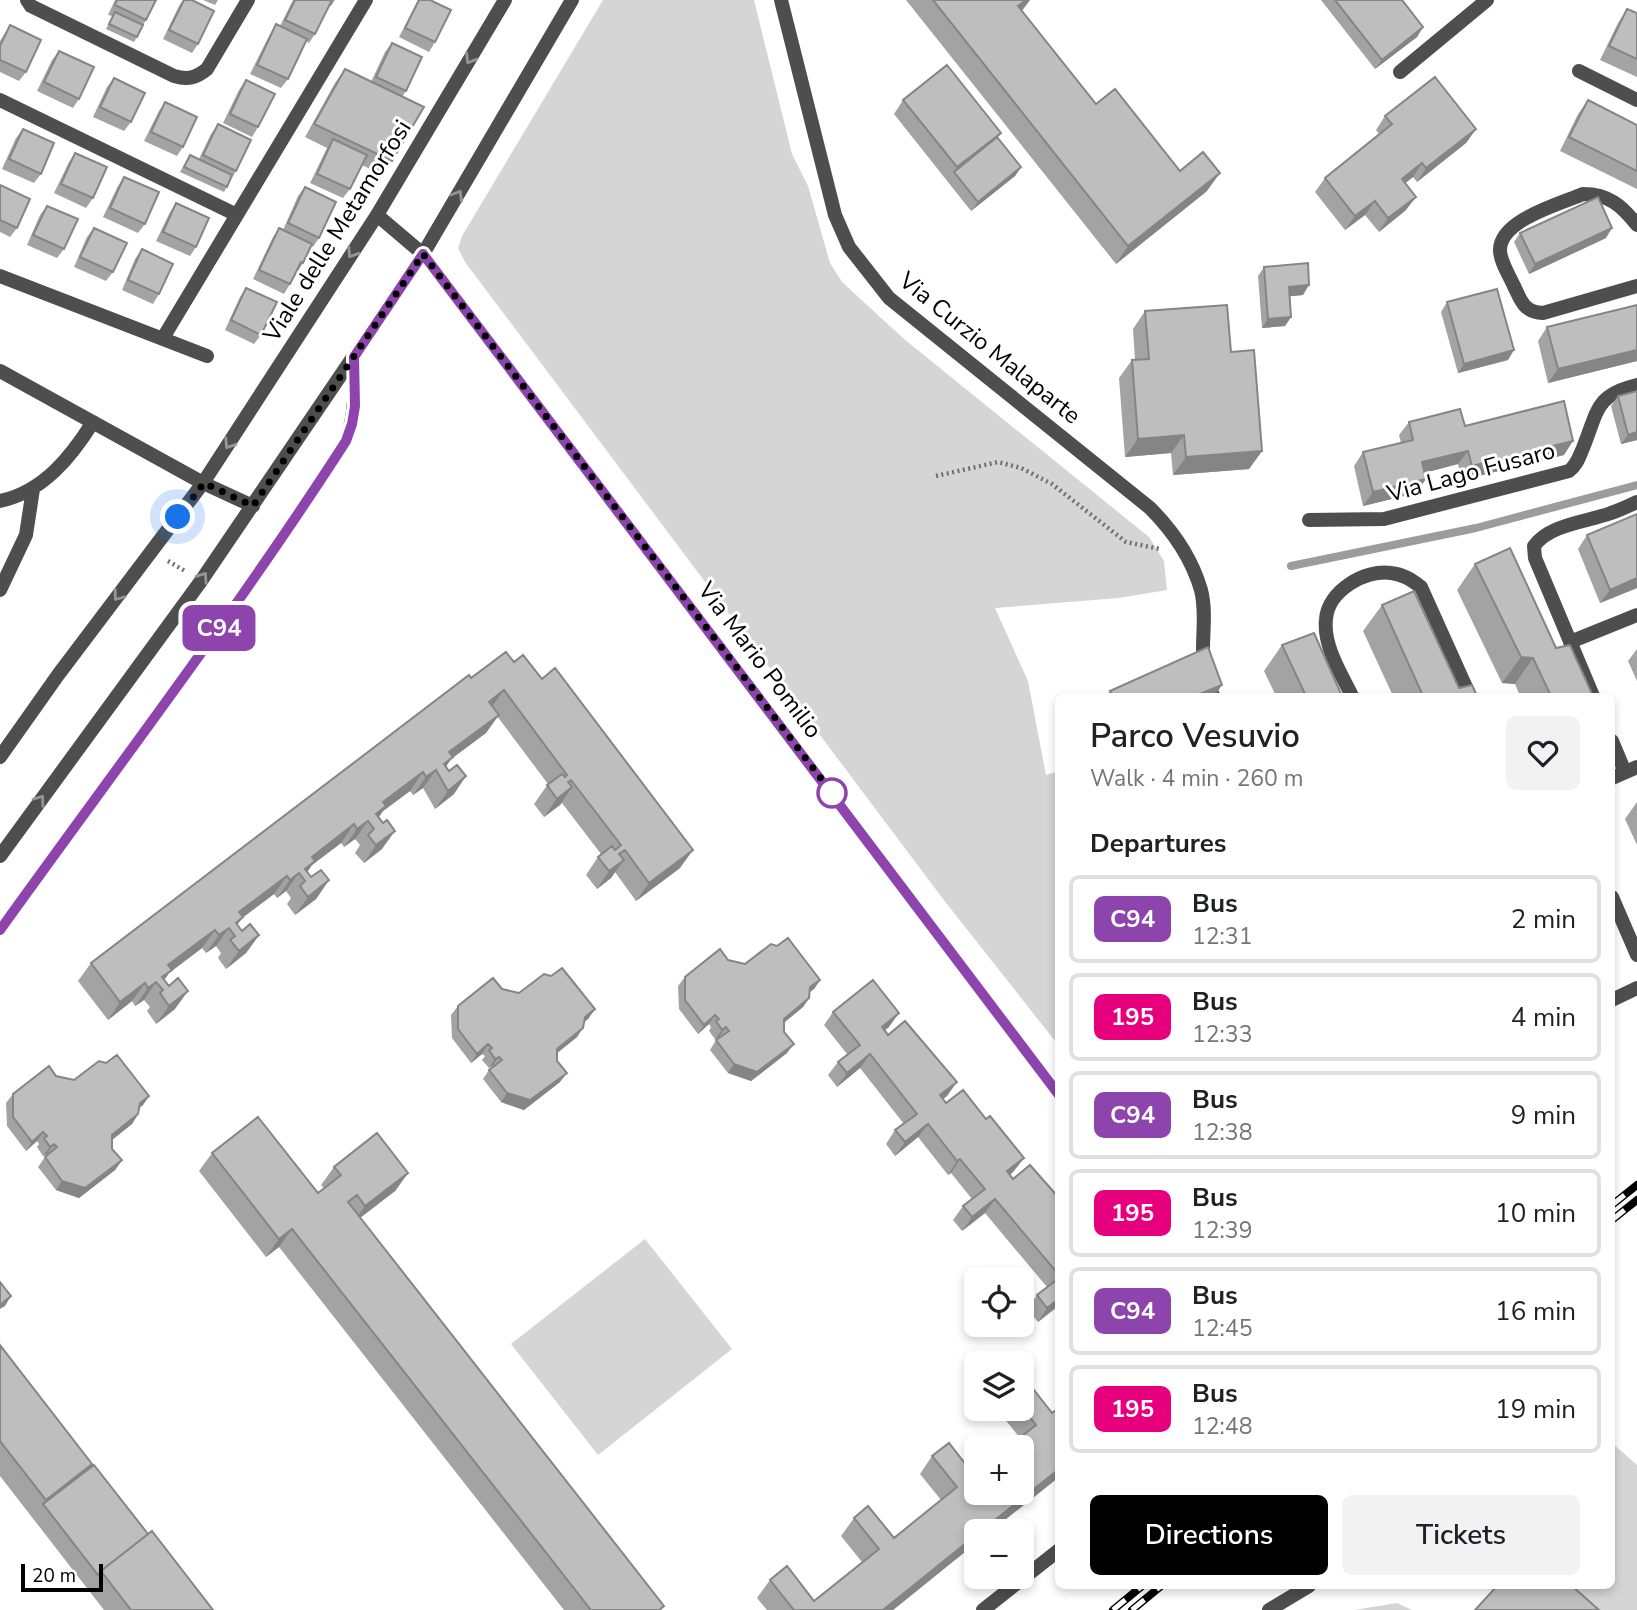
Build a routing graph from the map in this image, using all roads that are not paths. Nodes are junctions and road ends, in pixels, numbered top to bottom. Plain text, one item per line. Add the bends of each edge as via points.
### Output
1 (27, 0) edge
2 (248, 0) edge
3 (366, 0) edge
4 (505, 0) edge
5 (572, 0) edge
6 (781, 0) edge
7 (1487, 0) edge
8 (1579, 71) dead end
9 (1400, 72) dead end
10 (0, 100) edge
11 (1637, 100) edge
12 (237, 215) junction
13 (377, 215) junction
14 (1637, 225) edge
15 (423, 254) junction
16 (0, 276) edge
17 (1637, 286) edge
18 (163, 338) junction
19 (207, 356) dead end
20 (354, 357) junction
21 (0, 371) edge
22 (1637, 385) edge
23 (93, 422) junction
24 (204, 483) junction
25 (33, 489) junction
26 (0, 501) edge
27 (1637, 502) edge
28 (253, 506) junction
29 (1309, 520) dead end
30 (0, 590) edge
31 (1637, 615) edge
32 (1570, 642) junction
33 (1212, 693) edge
34 (1351, 693) edge
35 (1469, 693) edge
36 (1592, 693) edge
37 (1615, 748) edge
38 (0, 757) edge
39 (1625, 773) edge
40 (0, 856) edge
41 (1617, 921) edge
42 (0, 929) edge
43 (1637, 955) edge
44 (1637, 988) edge
45 (1615, 999) edge
46 (1055, 1090) edge
47 (1055, 1553) edge
48 (1304, 1589) edge
49 (983, 1610) edge
50 (1269, 1610) edge

1 - 2 street via 186,80 207,69
3 - 12 street
4 -> 13 street, Viale delle Metamorfosi
15 -> 5 street
6 - 33 street, Via Curzio Malaparte via 835,215 849,247 889,298 1167,526 1201,591 1203,652
7 - 9 street
8 - 11 street
10 - 12 street
12 - 18 street
13 - 15 street, Via Mario Pomilio
13 -> 24 street, Viale delle Metamorfosi
14 - 17 street via 1618,203 1583,194 1519,222 1509,229 1500,247 1523,305 1533,312
15 - 20 street
15 - 46 street, Via Mario Pomilio
16 - 18 street
18 - 19 street
20 - 28 street
20 - 42 street via 355,406 346,441 236,606
21 - 23 street
22 - 29 street, Via Lago Fusaro via 1606,397 1578,461 1569,471 1384,519
23 - 24 street
23 - 25 street via 76,449
24 - 28 street
24 -> 38 street, Viale delle Metamorfosi
25 - 26 street
25 - 30 street via 26,534
27 - 32 street via 1552,532 1534,546
40 -> 28 street
31 - 32 street
32 - 36 street
34 - 35 street via 1328,644 1328,608 1352,582 1388,572 1421,587
37 - 39 street
41 - 43 street
44 - 45 street
47 - 49 street
48 - 50 street

